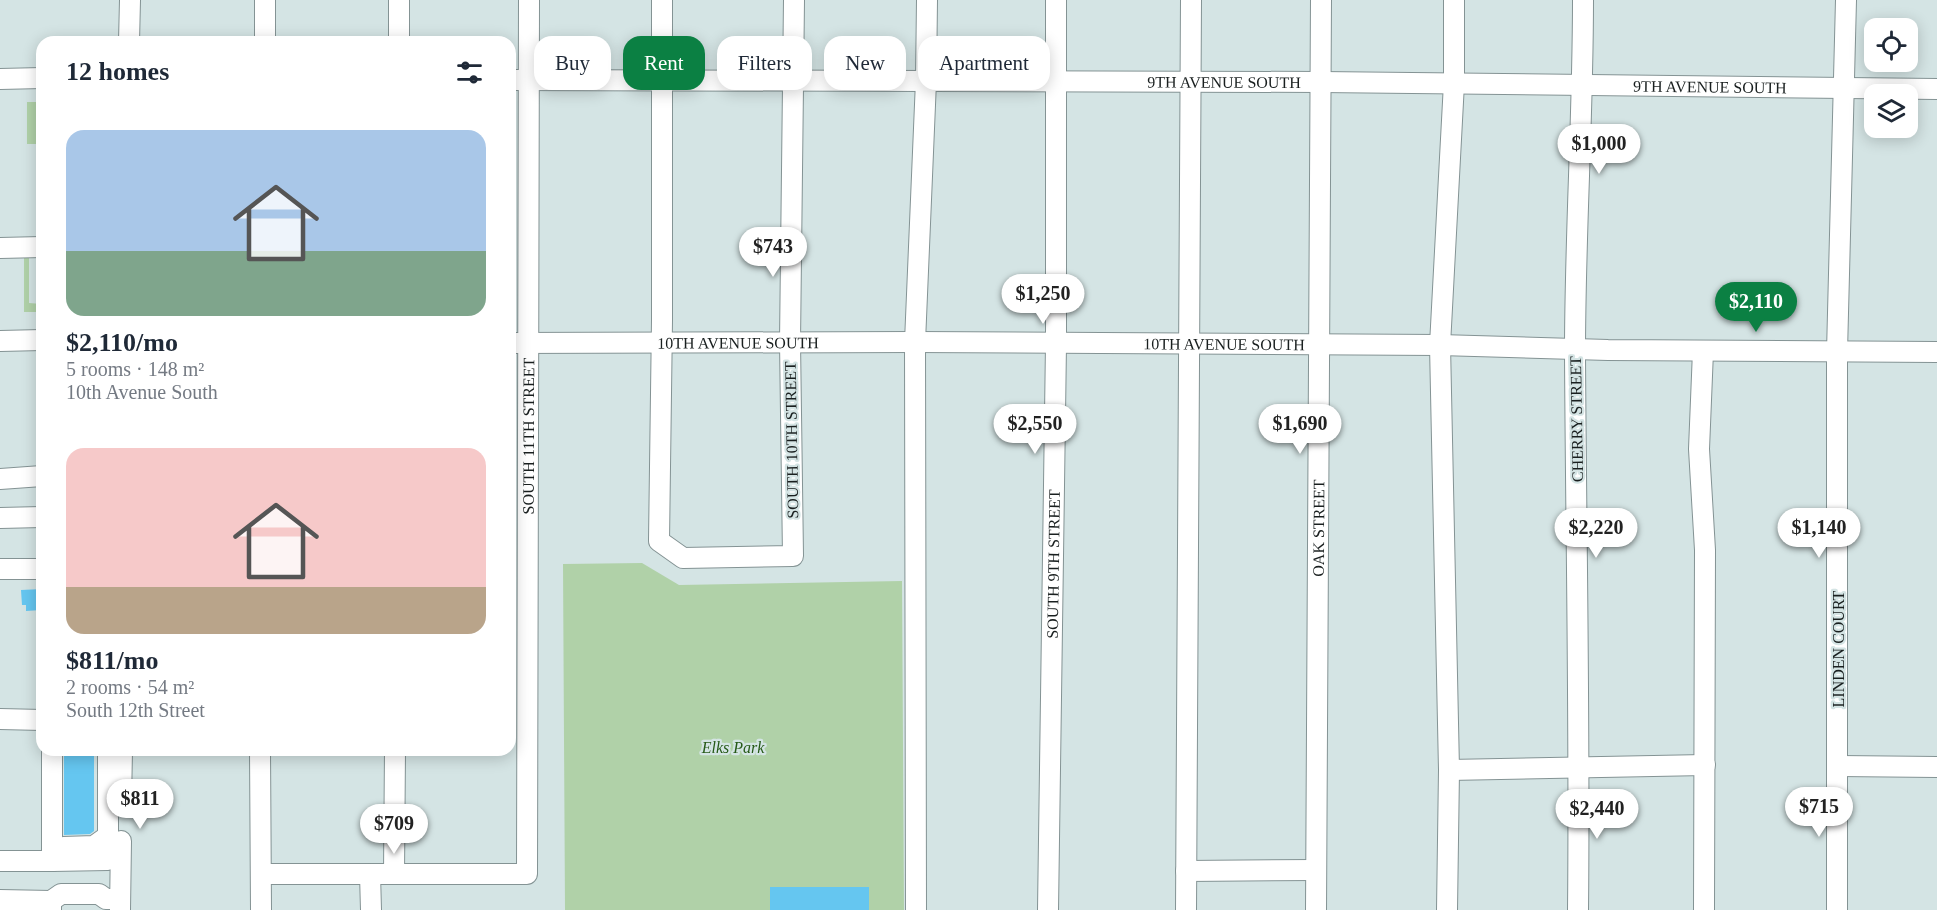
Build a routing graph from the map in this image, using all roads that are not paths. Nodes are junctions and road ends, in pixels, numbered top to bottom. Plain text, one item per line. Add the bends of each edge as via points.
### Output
1 (130, 0) edge
2 (265, 0) edge
3 (399, 0) edge
4 (529, 0) edge
5 (662, 0) edge
6 (794, 0) edge
7 (927, 0) edge
8 (1056, 0) edge
9 (1191, 0) edge
10 (1321, 0) edge
11 (1454, 0) edge
12 (1583, 0) edge
13 (1846, 0) edge
14 (129, 36) edge
15 (265, 36) edge
16 (399, 36) edge
17 (662, 36) edge
18 (794, 36) edge
19 (927, 36) edge
20 (36, 78) edge
21 (0, 79) edge
22 (519, 80) edge
23 (623, 80) edge
24 (812, 80) edge
25 (918, 81) edge
26 (1050, 82) edge
27 (1057, 82) junction
28 (1190, 82) junction
29 (1321, 82) junction
30 (1454, 83) junction
31 (1583, 84) junction
32 (1845, 88) junction
33 (1937, 89) edge
34 (663, 90) edge
35 (794, 90) edge
36 (926, 90) edge
37 (36, 247) edge
38 (0, 248) edge
39 (36, 340) edge
40 (0, 341) edge
41 (662, 342) junction
42 (790, 342) junction
43 (915, 342) junction
44 (519, 343) edge
45 (1056, 344) junction
46 (1188, 344) junction
47 (1319, 344) junction
48 (1440, 345) junction
49 (1575, 350) junction
50 (1703, 351) junction
51 (1837, 352) junction
52 (1937, 352) edge
53 (36, 476) edge
54 (0, 479) edge
55 (36, 517) edge
56 (0, 518) edge
57 (519, 542) edge
58 (0, 569) edge
59 (36, 569) edge
60 (0, 719) edge
61 (36, 720) edge
62 (52, 756) edge
63 (108, 756) edge
64 (122, 756) edge
65 (260, 756) edge
66 (395, 756) edge
67 (1705, 765) junction
68 (1839, 766) junction
69 (1937, 767) edge
70 (1579, 769) junction
71 (1449, 770) junction
72 (0, 861) edge
73 (52, 861) junction
74 (1316, 870) junction
75 (1186, 871) junction
76 (261, 874) junction
77 (370, 874) junction
78 (394, 874) junction
79 (0, 900) edge
80 (51, 905) edge
81 (113, 905) edge
82 (261, 910) edge
83 (371, 910) edge
84 (916, 910) edge
85 (1048, 910) edge
86 (1186, 910) edge
87 (1316, 910) edge
88 (1448, 910) edge
89 (1578, 910) edge
90 (1704, 910) edge
91 (1837, 910) edge

1 - 14 street
2 - 15 street
3 - 16 street
4 - 22 street, SOUTH 11TH STREET
5 - 17 street
6 - 18 street, SOUTH 10TH STREET
7 - 19 street
8 - 27 street, SOUTH 9TH STREET
9 - 28 street
10 - 29 street, OAK STREET
11 - 30 street
12 - 31 street, CHERRY STREET
13 - 32 street, LINDEN COURT
20 - 21 street
22 - 23 street, 9TH AVENUE SOUTH
22 - 44 street, SOUTH 11TH STREET
24 - 25 street, 9TH AVENUE SOUTH
26 - 27 street, 9TH AVENUE SOUTH
27 - 28 street, 9TH AVENUE SOUTH
27 - 45 street, SOUTH 9TH STREET
28 - 29 street, 9TH AVENUE SOUTH
28 - 46 street
29 - 30 street, 9TH AVENUE SOUTH
29 - 47 street, OAK STREET
30 - 31 street, 9TH AVENUE SOUTH
30 - 48 street
31 - 32 street, 9TH AVENUE SOUTH
31 - 49 street, CHERRY STREET
32 - 33 street, 9TH AVENUE SOUTH
32 - 51 street, LINDEN COURT
34 - 41 street
35 - 42 street, SOUTH 10TH STREET
36 - 43 street
37 - 38 street
39 - 40 street
41 - 42 street, 10TH AVENUE SOUTH
41 - 42 street, SOUTH 10TH STREET via 659,541 683,558 793,556
41 - 44 street, 10TH AVENUE SOUTH
42 - 43 street, 10TH AVENUE SOUTH
43 - 45 street, 10TH AVENUE SOUTH
43 - 84 street
44 - 57 street, SOUTH 11TH STREET
45 - 46 street, 10TH AVENUE SOUTH
45 - 85 street, SOUTH 9TH STREET
46 - 47 street, 10TH AVENUE SOUTH
46 - 75 street
47 - 48 street, 10TH AVENUE SOUTH
47 - 74 street, OAK STREET
48 - 49 street, 10TH AVENUE SOUTH
48 - 71 street
49 - 50 street, 10TH AVENUE SOUTH
49 - 70 street, CHERRY STREET
50 - 51 street, 10TH AVENUE SOUTH
50 - 67 street via 1699,449 1705,550
51 - 52 street, 10TH AVENUE SOUTH
51 - 68 street, LINDEN COURT
53 - 54 street
55 - 56 street
57 - 78 street, SOUTH 11TH STREET via 527,874
58 - 59 street
60 - 61 street
62 - 73 street
63 - 73 street via 108,836 94,846 64,847
64 - 81 street
65 - 76 street
66 - 78 street
67 - 70 street
67 - 90 street
68 - 69 street
68 - 91 street, LINDEN COURT
70 - 71 street
70 - 89 street, CHERRY STREET
71 - 88 street
72 - 73 street
74 - 75 street
74 - 87 street, OAK STREET
75 - 86 street
76 - 77 street
76 - 82 street
77 - 78 street
77 - 83 street
79 - 80 street
80 - 81 street via 61,894 99,894

